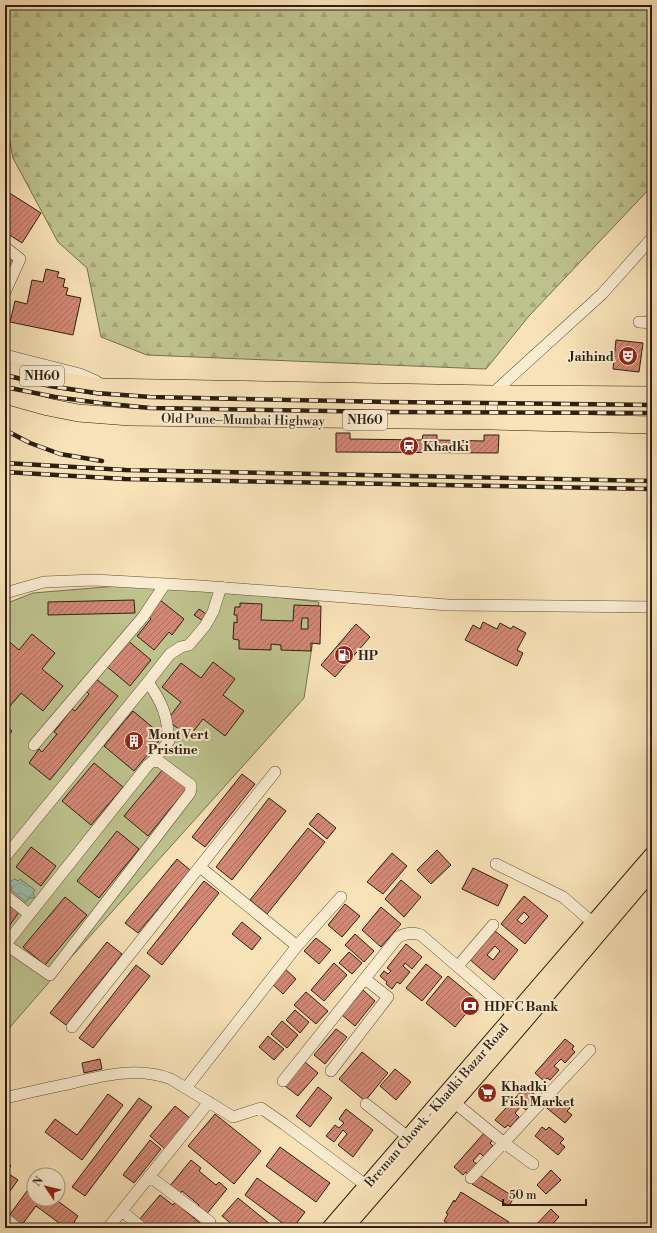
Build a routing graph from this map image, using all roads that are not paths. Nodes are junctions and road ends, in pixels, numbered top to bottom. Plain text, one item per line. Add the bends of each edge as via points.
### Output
1 (652, 238) edge
2 (5, 247) edge
3 (5, 292) edge
4 (639, 322) dead end
5 (652, 323) edge
6 (5, 355) edge
7 (5, 368) edge
8 (102, 387) junction
9 (492, 394) junction
10 (652, 394) edge
11 (5, 396) edge
12 (491, 421) junction
13 (652, 425) edge
14 (165, 584) junction
15 (221, 587) junction
16 (5, 593) edge
17 (652, 607) edge
18 (148, 682) junction
19 (34, 744) dead end
20 (153, 762) junction
21 (276, 772) dead end
22 (652, 854) edge
23 (5, 857) edge
24 (496, 864) dead end
25 (200, 867) junction
26 (652, 872) edge
27 (5, 895) edge
28 (341, 897) dead end
29 (29, 914) junction
30 (593, 923) junction
31 (493, 925) dead end
32 (5, 945) edge
33 (297, 946) junction
34 (458, 966) junction
35 (365, 979) junction
36 (514, 1015) junction
37 (72, 1027) dead end
38 (590, 1050) dead end
39 (331, 1072) dead end
40 (283, 1081) dead end
41 (186, 1088) junction
42 (5, 1098) edge
43 (209, 1102) junction
44 (455, 1103) junction
45 (366, 1104) dead end
46 (408, 1137) junction
47 (504, 1143) junction
48 (533, 1164) dead end
49 (149, 1176) junction
50 (471, 1178) dead end
51 (371, 1189) junction
52 (122, 1211) junction
53 (5, 1218) edge
54 (210, 1222) dead end
55 (17, 1228) edge
56 (108, 1228) edge
57 (142, 1228) edge
58 (329, 1228) edge
59 (346, 1228) edge

1 - 9 street via 602,294
2 - 3 street via 20,259
4 - 5 street
6 - 8 street via 80,374 96,381
7 - 8 highway, NH60
8 - 9 highway, NH60
9 - 10 highway, NH60
9 - 12 street
11 - 12 highway, Old Pune–Mumbai Highway / NH60 via 78,413 130,417
12 - 13 highway, Old Pune–Mumbai Highway / NH60
14 - 15 street
14 - 16 street via 95,580 44,582
14 - 19 street via 143,617
15 - 17 street via 448,605
15 - 18 street via 205,626 189,645 170,654
18 - 20 street via 160,700 168,727 169,741
18 - 23 street
20 - 29 street
20 - 32 street via 160,762 191,785 190,793 50,975
21 - 25 street
22 - 30 main road, Breman Chowk - Khadki Bazar Road
24 - 30 street via 564,897
25 - 33 street
25 - 37 street
26 - 44 main road, Breman Chowk - Khadki Bazar Road
27 - 29 street
28 - 33 street
29 - 32 street
30 - 36 main road, Breman Chowk - Khadki Bazar Road
31 - 34 street
33 - 41 street
34 - 35 street via 421,935 409,933 398,937
34 - 36 street
35 - 39 street via 388,997
35 - 40 street
36 - 46 main road, Breman Chowk - Khadki Bazar Road
38 - 47 street
41 - 42 street via 161,1075 130,1073 108,1075
41 - 43 street
43 - 49 street
43 - 51 street via 233,1117 261,1108
44 - 47 street
44 - 51 main road, Breman Chowk - Khadki Bazar Road
45 - 46 street
46 - 51 main road, Breman Chowk - Khadki Bazar Road
47 - 48 street
47 - 50 street
49 - 52 street
49 - 54 street
51 - 58 main road, Breman Chowk - Khadki Bazar Road
51 - 59 main road, Breman Chowk - Khadki Bazar Road
52 - 56 street
52 - 57 street
53 - 55 street

